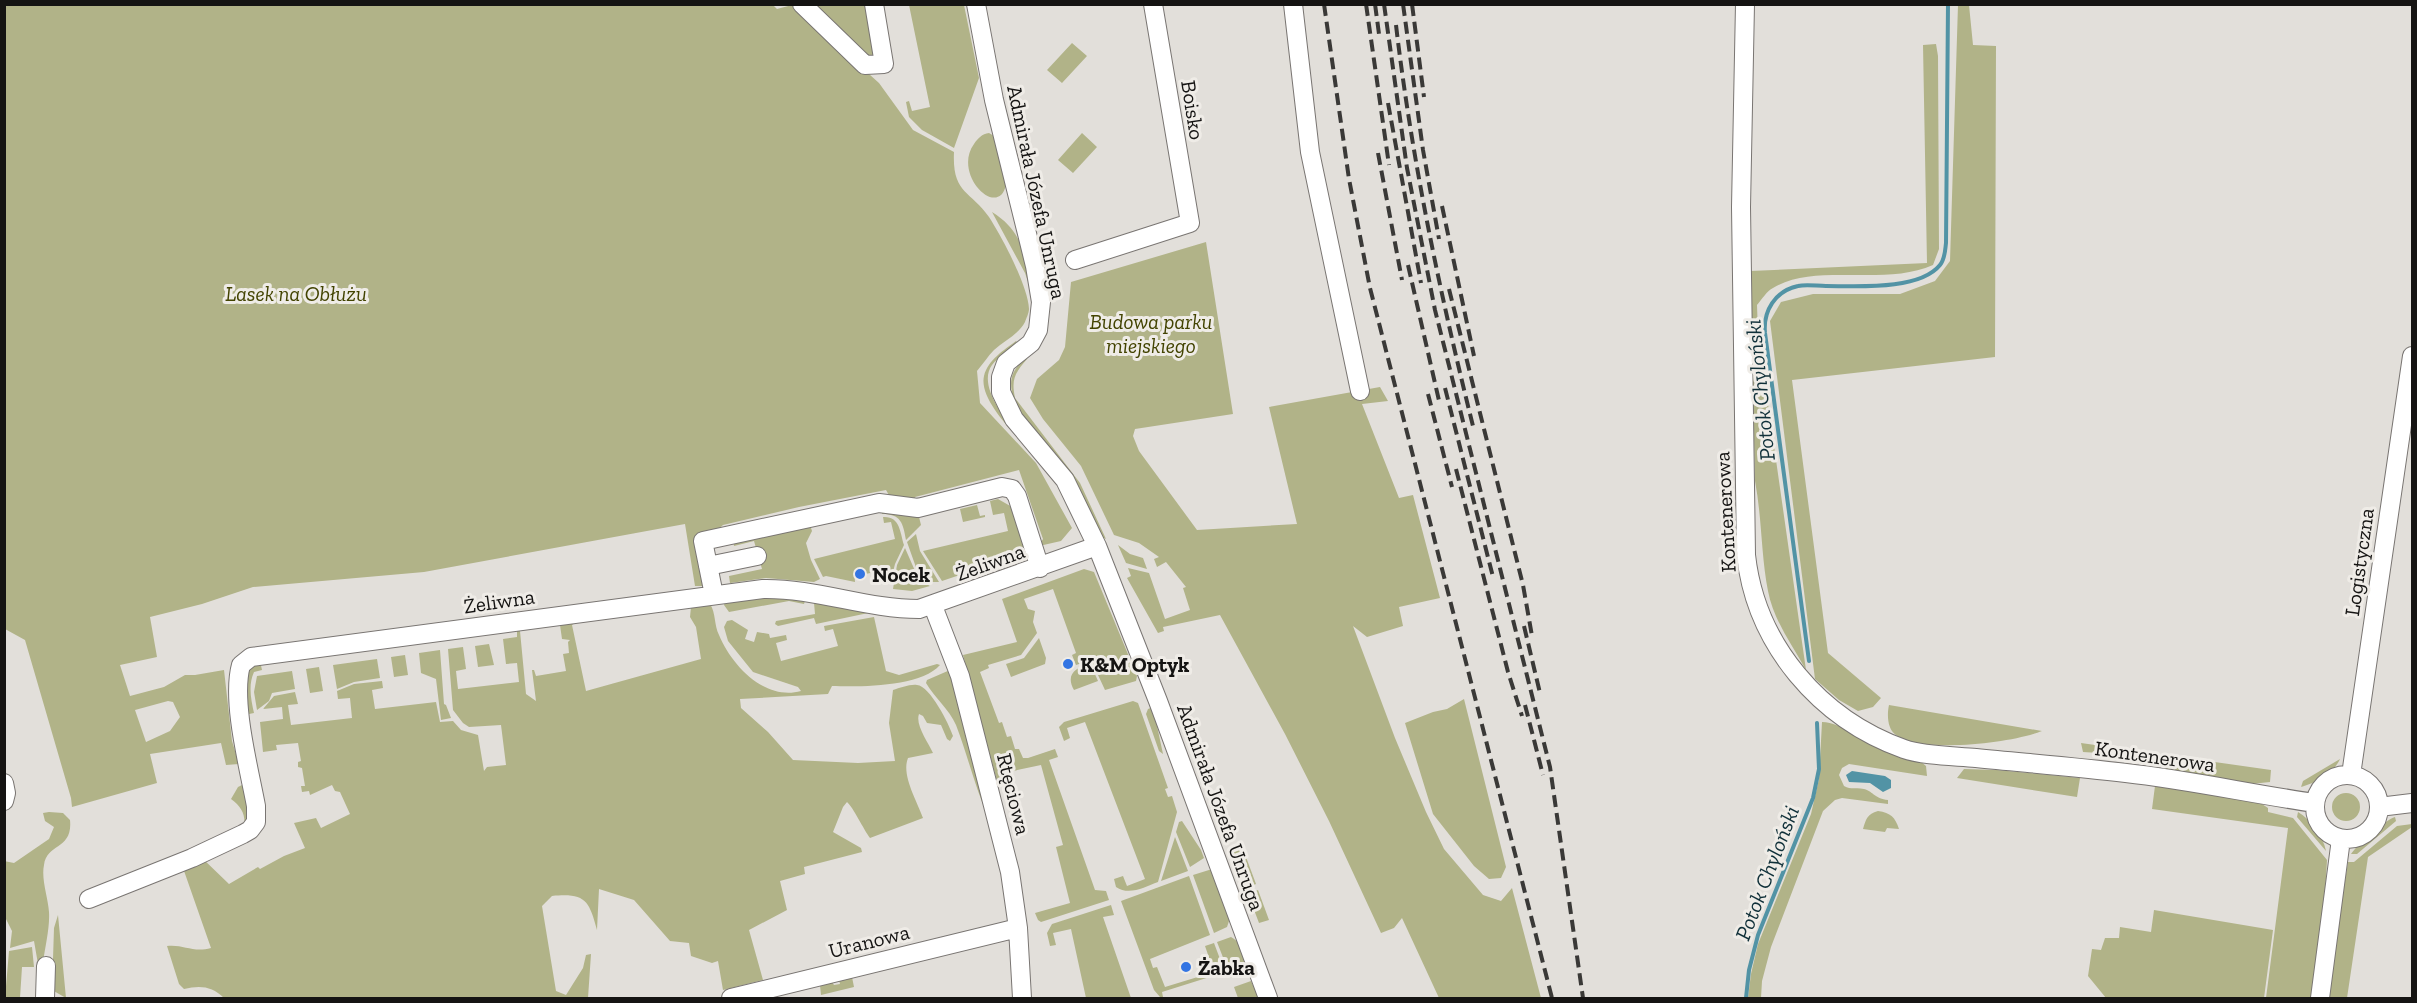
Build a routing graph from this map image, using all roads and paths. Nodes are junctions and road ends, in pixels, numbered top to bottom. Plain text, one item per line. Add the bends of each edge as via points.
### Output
1 (802, 4) edge
2 (874, 4) edge
3 (976, 4) edge
4 (1153, 4) edge
5 (1293, 4) edge
6 (1745, 4) edge
7 (1075, 260) dead end
8 (2412, 356) edge
9 (1360, 390) dead end
10 (1097, 546) junction
11 (757, 556) dead end
12 (708, 566) junction
13 (1040, 568) junction
14 (714, 595) junction
15 (933, 606) junction
16 (2351, 776) junction
17 (4, 783) edge
18 (4, 801) edge
19 (2315, 803) junction
20 (2412, 803) edge
21 (2379, 807) junction
22 (2341, 839) junction
23 (89, 899) dead end
24 (1018, 928) junction
25 (46, 966) dead end
26 (45, 999) edge
27 (731, 999) edge
28 (1022, 999) edge
29 (1268, 999) edge
30 (2320, 999) edge

1 - 2 street via 865,65 884,64
3 - 10 street, Admirała Józefa Unruga via 1041,302 1038,330 1031,342 1006,363 1001,392 1014,419 1065,480
4 - 7 street, Boisko via 1190,222
5 - 9 street via 1310,152
6 - 19 street, Kontenerowa via 1741,207 1746,545 1752,590 1779,652 1820,700 1852,724 1906,750 2129,773
8 - 16 street, Logistyczna
10 - 13 street, Żeliwna
10 - 29 street, Admirała Józefa Unruga
11 - 12 street
12 - 13 street via 703,541 879,503 918,508 1002,487 1012,489 1017,496
12 - 14 street
13 - 15 street, Żeliwna
14 - 15 street, Żeliwna via 787,589 895,609
14 - 23 street, Żeliwna via 247,659 241,665 238,687 256,806 254,826 192,858
15 - 24 street, Rtęciowa via 974,724 1010,872
16 - 19 street via 2330,780
16 - 21 street via 2369,784
17 - 18 street
19 - 22 street via 2319,824
20 - 21 street
21 - 22 street via 2370,830 2356,838
22 - 30 street
24 - 27 street, Uranowa
24 - 28 street, Rtęciowa
25 - 26 street

